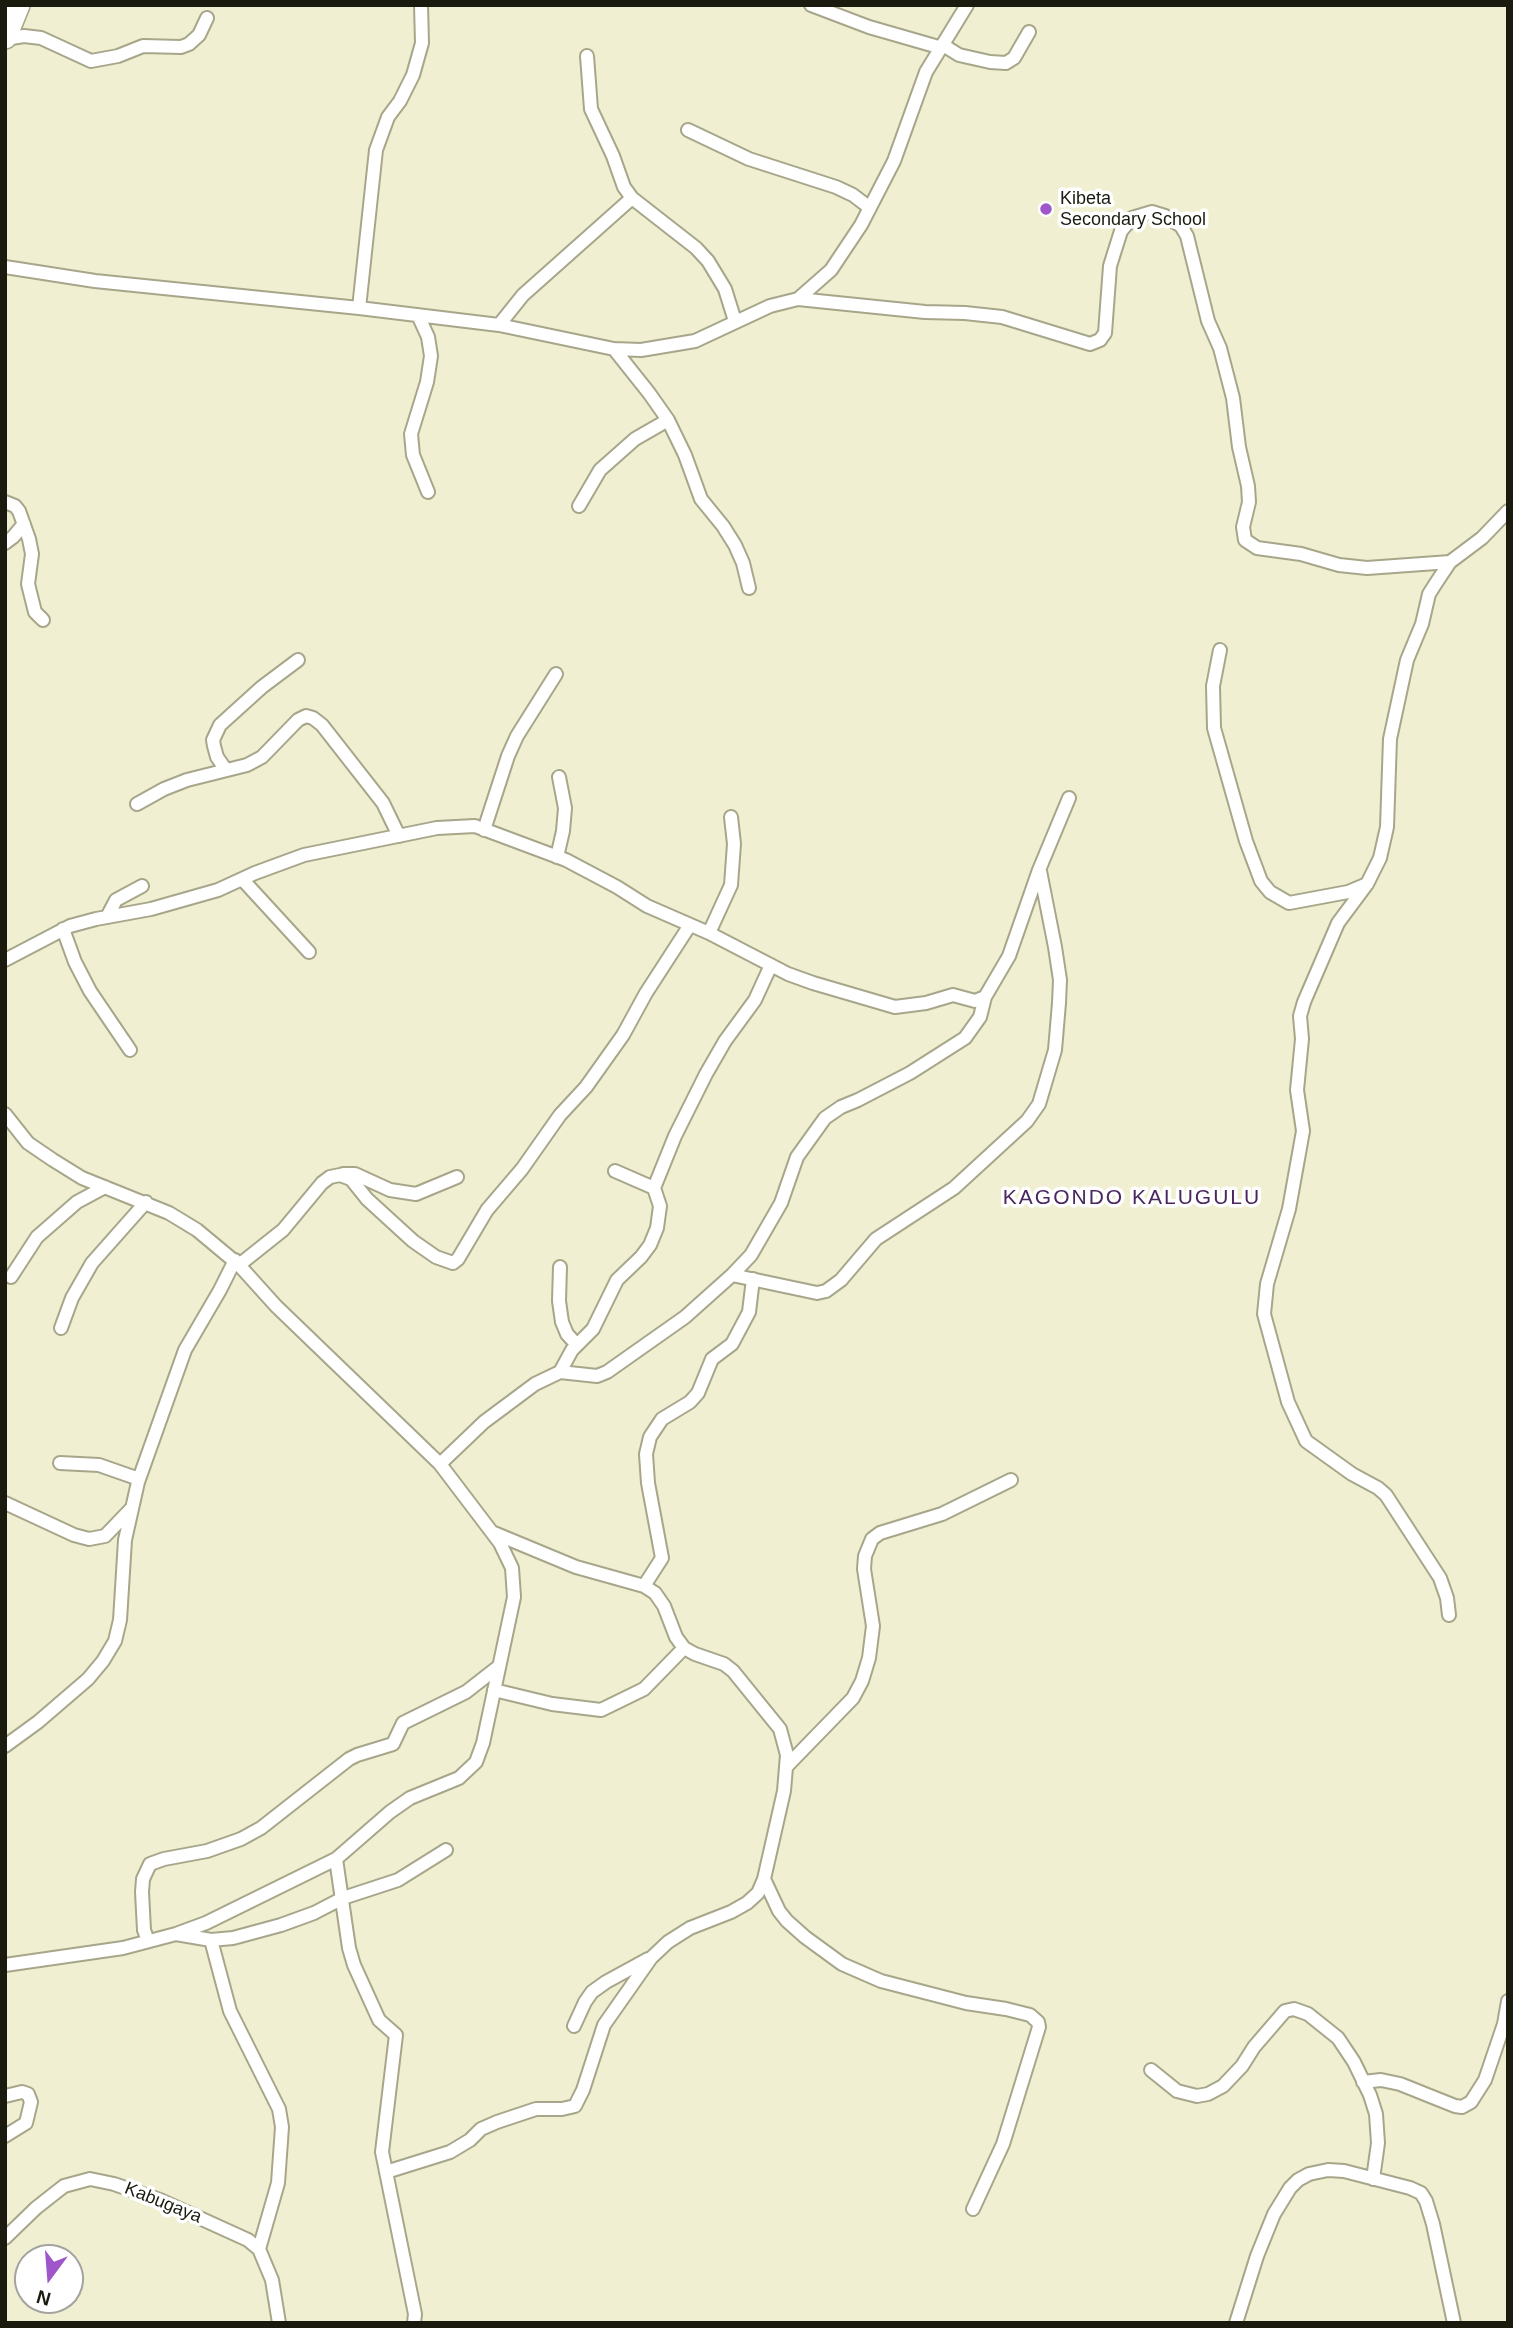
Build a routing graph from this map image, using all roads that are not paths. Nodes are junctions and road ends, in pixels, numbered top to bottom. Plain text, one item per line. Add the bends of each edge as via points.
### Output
1 (18, 5) edge
2 (421, 5) edge
3 (811, 5) edge
4 (967, 5) edge
5 (207, 18) dead end
6 (1029, 32) dead end
7 (5, 38) edge
8 (943, 46) junction
9 (587, 56) dead end
10 (688, 130) dead end
11 (632, 198) junction
12 (870, 208) junction
13 (5, 267) edge
14 (798, 299) junction
15 (359, 308) junction
16 (418, 314) junction
17 (735, 321) junction
18 (499, 325) junction
19 (614, 349) junction
20 (668, 420) junction
21 (428, 492) dead end
22 (5, 502) edge
23 (579, 506) dead end
24 (1508, 511) edge
25 (24, 524) junction
26 (5, 543) edge
27 (1450, 562) junction
28 (749, 588) dead end
29 (43, 620) dead end
30 (1220, 650) dead end
31 (298, 660) dead end
32 (555, 674) dead end
33 (226, 770) junction
34 (559, 777) dead end
35 (1069, 798) dead end
36 (137, 804) dead end
37 (731, 817) dead end
38 (484, 830) junction
39 (399, 836) junction
40 (557, 857) junction
41 (1039, 870) junction
42 (242, 879) junction
43 (1367, 884) junction
44 (142, 886) dead end
45 (107, 917) junction
46 (690, 925) junction
47 (63, 929) junction
48 (709, 933) junction
49 (309, 952) dead end
50 (5, 960) edge
51 (771, 965) junction
52 (985, 997) junction
53 (131, 1049) dead end
54 (5, 1114) edge
55 (615, 1171) dead end
56 (340, 1175) junction
57 (457, 1177) dead end
58 (105, 1187) junction
59 (654, 1188) junction
60 (146, 1202) junction
61 (237, 1263) junction
62 (560, 1267) dead end
63 (732, 1275) junction
64 (11, 1277) dead end
65 (753, 1279) junction
66 (61, 1328) dead end
67 (577, 1345) junction
68 (560, 1372) junction
69 (60, 1463) dead end
70 (440, 1464) junction
71 (139, 1479) junction
72 (1011, 1480) dead end
73 (5, 1503) edge
74 (132, 1509) junction
75 (493, 1533) junction
76 (644, 1586) junction
77 (1449, 1615) dead end
78 (684, 1648) junction
79 (498, 1667) junction
80 (494, 1690) junction
81 (5, 1746) edge
82 (786, 1767) junction
83 (446, 1850) dead end
84 (336, 1859) junction
85 (764, 1879) junction
86 (343, 1898) junction
87 (176, 1934) junction
88 (211, 1940) junction
89 (148, 1941) junction
90 (652, 1958) junction
91 (7, 1967) edge
92 (1508, 2001) edge
93 (575, 2026) dead end
94 (1151, 2070) dead end
95 (1363, 2082) junction
96 (5, 2096) edge
97 (5, 2136) edge
98 (386, 2172) junction
99 (1373, 2179) junction
100 (973, 2209) dead end
101 (5, 2238) edge
102 (259, 2249) junction
103 (279, 2323) edge
104 (414, 2323) edge
105 (1236, 2323) edge
106 (1454, 2323) edge

1 - 7 highway
2 - 15 street via 422,43 413,75 387,117 376,150
3 - 8 street via 869,27
4 - 8 street
5 - 7 street via 190,44 143,46 91,61 41,38
6 - 8 street via 1006,63 969,58
8 - 12 street via 920,85 894,161
9 - 11 street via 590,109
10 - 12 street via 759,162 836,187
11 - 17 street via 708,261 725,289
11 - 18 street via 542,276
12 - 14 street via 839,261
13 - 15 street via 146,287
14 - 17 street
14 - 27 street via 1002,317 1096,344 1105,333 1110,266 1121,231 1141,214 1165,216 1187,236 1233,398 1249,502 1245,540 1257,548 1339,565 1367,568
15 - 16 street
16 - 18 street
16 - 21 street via 431,356 428,382 411,434 413,455
17 - 19 street via 695,341 641,350
18 - 19 street
19 - 20 street
20 - 23 street via 607,463
20 - 28 street via 701,499 735,545
22 - 25 street via 16,506
24 - 27 street
25 - 26 street
25 - 29 street via 32,554 31,602
27 - 43 street via 1429,594 1407,660 1387,756 1387,827
30 - 43 street via 1213,687 1214,728 1261,881 1289,903
31 - 33 street via 220,725 214,746
32 - 38 street via 508,756
33 - 36 street via 164,789
33 - 39 street via 262,757 298,720 313,718 383,803
34 - 40 street via 565,808
35 - 41 street
37 - 48 street via 731,885
38 - 39 street via 475,826 437,828
38 - 40 street
39 - 42 street via 304,855
40 - 46 street
41 - 52 street via 1009,956
41 - 65 street via 1060,980 1055,1050 1039,1104 1027,1121 954,1188 876,1239 826,1292
42 - 45 street via 205,894
42 - 49 street
43 - 77 street via 1338,923 1300,1016 1297,1090 1303,1131 1264,1314 1288,1402 1306,1441 1386,1496 1440,1578
44 - 45 street via 116,900
45 - 47 street
46 - 48 street
46 - 56 street via 623,1035 488,1210 453,1263 413,1241 351,1179
47 - 50 street
47 - 53 street via 90,992
48 - 51 street
51 - 52 street via 813,983 895,1007 953,995 975,1001
51 - 59 street via 755,1000 706,1074
52 - 63 street via 980,1017 965,1038 825,1118 797,1157 781,1203 751,1255
54 - 58 street via 28,1143 82,1178
55 - 59 street
56 - 57 street via 355,1174 390,1190 416,1194
56 - 61 street via 322,1183 283,1230
58 - 60 street
58 - 64 street via 77,1202 37,1237
59 - 67 street via 660,1206 650,1245 622,1273 593,1329
60 - 61 street via 197,1230
60 - 66 street via 92,1263
61 - 70 street
61 - 71 street via 185,1350
62 - 67 street via 562,1322
63 - 65 street
63 - 68 street via 685,1317 607,1372 597,1376
65 - 76 street via 749,1312 732,1344 712,1359 698,1393 662,1419 650,1437 648,1483 662,1558
67 - 68 street
68 - 70 street via 484,1422
69 - 71 street via 99,1465
70 - 75 street
71 - 74 street
72 - 82 street via 942,1514 872,1539 864,1569 873,1626 862,1681 853,1698
73 - 74 street via 89,1539 105,1536
74 - 81 street via 115,1641 88,1679
75 - 76 street via 594,1574
75 - 79 street via 512,1568 514,1597
76 - 78 street via 664,1605
78 - 80 street via 644,1689 601,1710
78 - 82 street via 733,1671 780,1728
79 - 80 street
79 - 89 street via 466,1692 403,1723 393,1744 349,1759 261,1828 207,1851 150,1864 142,1892
80 - 84 street via 476,1762 459,1778 410,1798
82 - 85 street
83 - 86 street via 398,1880
84 - 86 street
84 - 87 street
85 - 90 street via 747,1903 690,1928
85 - 100 street via 787,1920 842,1964 893,1985 1030,2015 1038,2022 1003,2144
86 - 88 street via 281,1925
86 - 98 street via 354,1965 379,2020 396,2035 382,2138
87 - 88 street
87 - 89 street
88 - 102 street via 230,2011 279,2109 282,2127 278,2183
89 - 91 street
90 - 93 street via 593,1992
90 - 98 street via 604,2025 575,2106 536,2109 497,2122 450,2152
92 - 95 street via 1485,2080 1471,2102 1455,2106 1401,2084
94 - 95 street via 1177,2091 1208,2094 1242,2066 1284,2011 1294,2009 1308,2014 1338,2038
95 - 99 street via 1376,2114
96 - 97 street via 22,2092 31,2102 26,2123
98 - 104 street
99 - 105 street via 1328,2170 1297,2180 1274,2214
99 - 106 street via 1410,2188 1426,2201
101 - 102 street, Kabugaya via 64,2186 90,2179 160,2200
102 - 103 street via 272,2280

